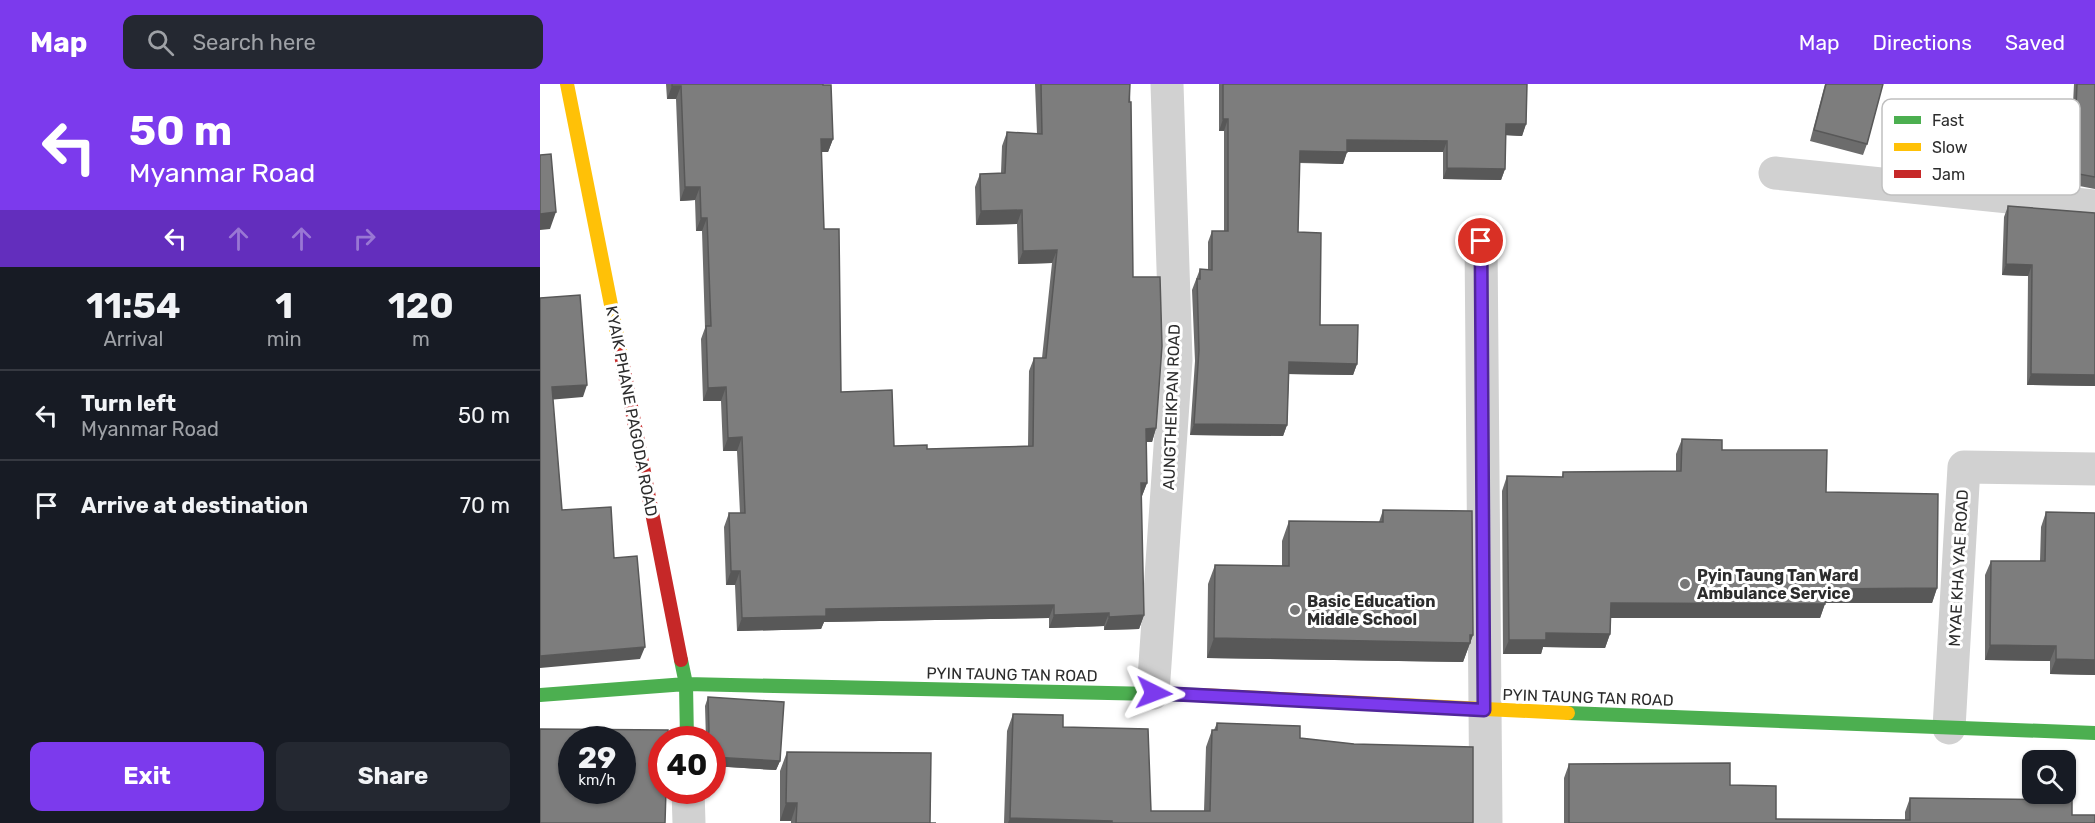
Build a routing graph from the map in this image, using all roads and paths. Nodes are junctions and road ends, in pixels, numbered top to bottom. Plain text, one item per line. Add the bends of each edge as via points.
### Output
1 (567, 84) edge
2 (1167, 84) edge
3 (1775, 173) dead end
4 (1882, 184) edge
5 (1988, 195) edge
6 (2095, 206) edge
7 (1481, 241) dead end
8 (2095, 470) edge
9 (686, 684) junction
10 (1154, 693) junction
11 (540, 695) edge
12 (1484, 710) junction
13 (687, 726) edge
14 (1949, 728) junction
15 (2095, 733) edge
16 (688, 804) edge
17 (689, 823) edge
18 (1486, 823) edge

1 - 9 street, KYAIK PHANE PAGODA ROAD
2 - 10 street, AUNGTHEIKPAN ROAD via 1176,360
3 - 4 street
5 - 6 street
7 - 12 street
8 - 14 street, MYAE KHA YAE ROAD via 1964,467
9 - 10 street, PYIN TAUNG TAN ROAD
9 - 11 street, PYIN TAUNG TAN ROAD
9 - 13 street, KYAIK PHANE PAGODA ROAD
10 - 12 street, PYIN TAUNG TAN ROAD
12 - 14 street, PYIN TAUNG TAN ROAD
12 - 18 street
14 - 15 street, PYIN TAUNG TAN ROAD
16 - 17 street

